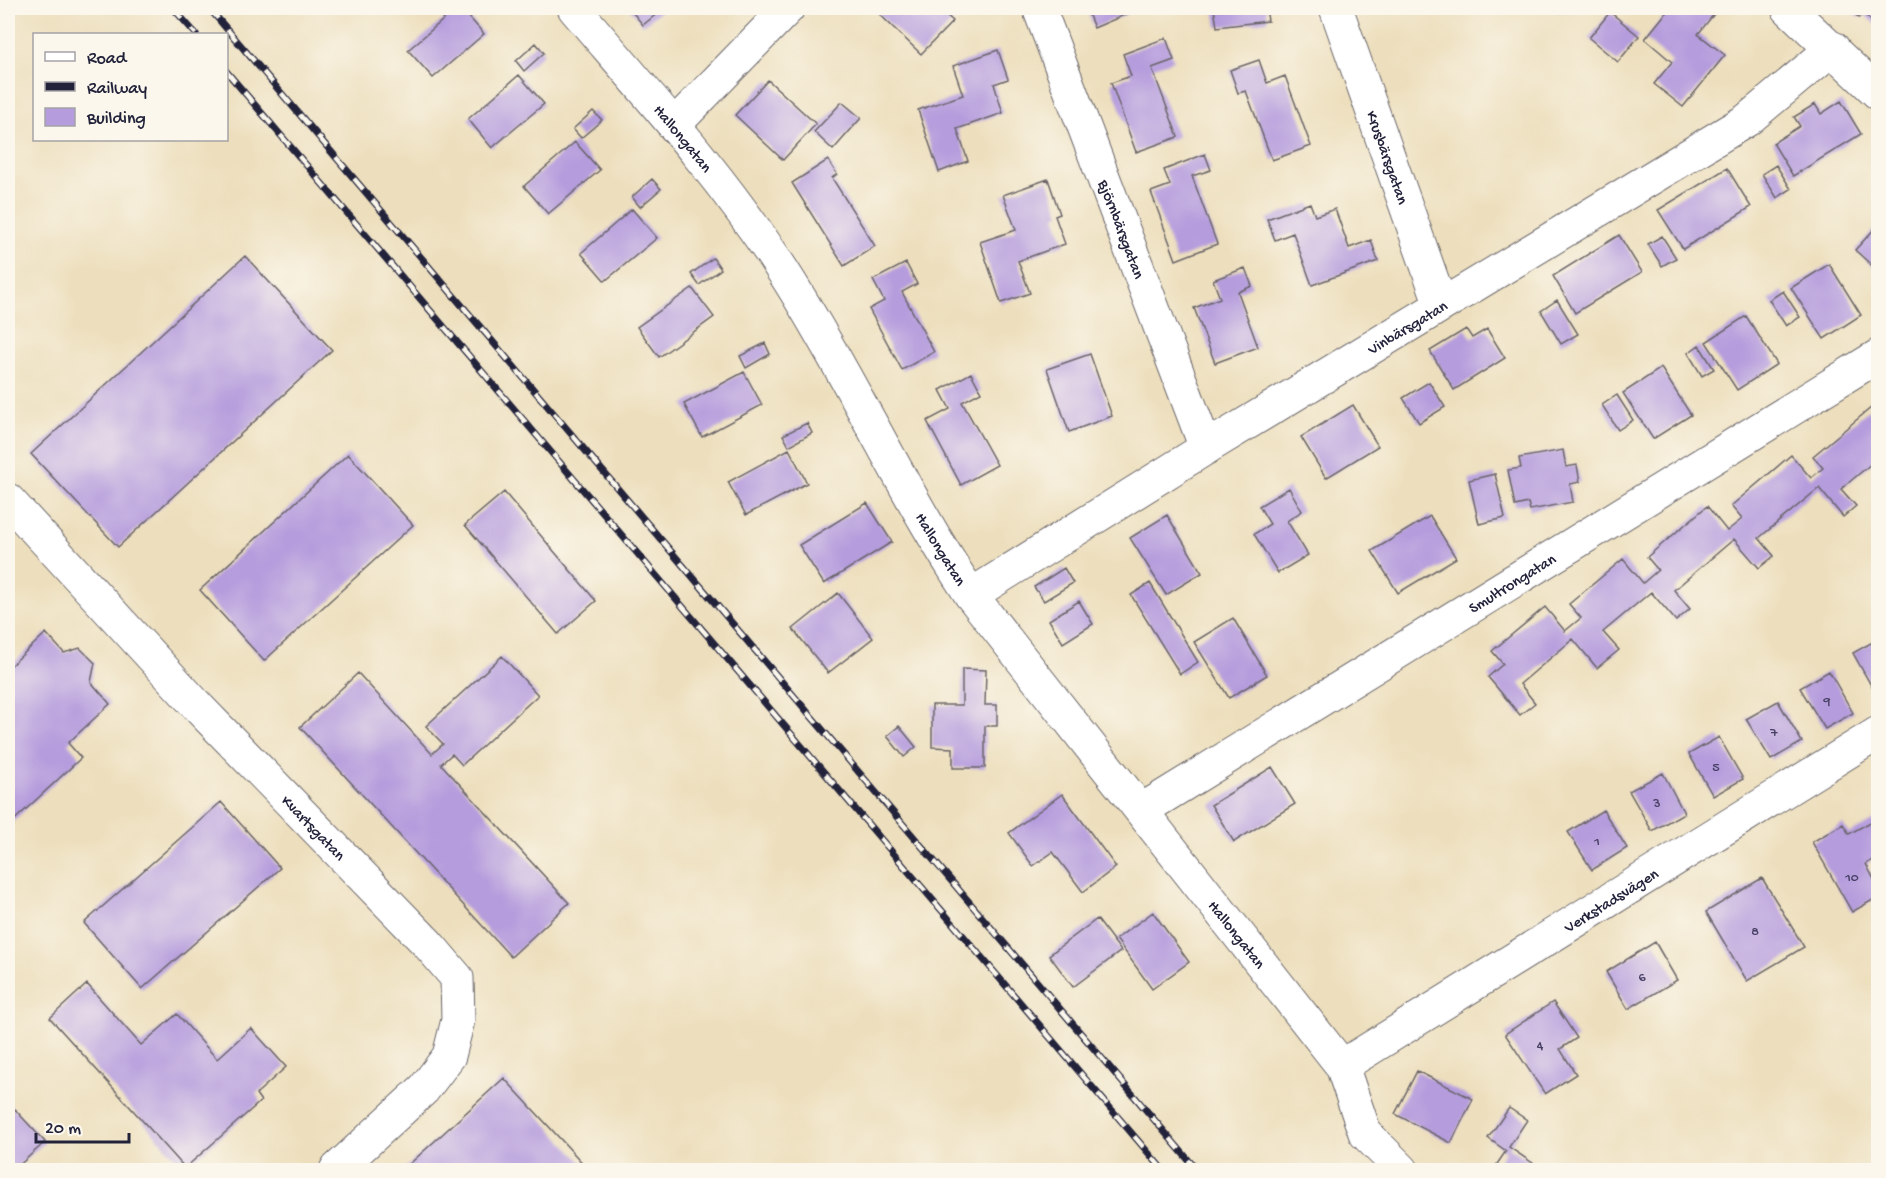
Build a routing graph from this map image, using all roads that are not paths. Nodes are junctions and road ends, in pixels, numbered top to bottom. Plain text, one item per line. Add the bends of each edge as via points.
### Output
1 (574, 8) edge
2 (788, 8) edge
3 (1040, 8) edge
4 (1336, 8) edge
5 (1788, 8) edge
6 (1833, 48) junction
7 (1878, 93) edge
8 (674, 125) junction
9 (1441, 306) junction
10 (1878, 356) edge
11 (1206, 448) junction
12 (8, 500) edge
13 (971, 595) junction
14 (1878, 733) edge
15 (1143, 810) junction
16 (1342, 1066) junction
17 (336, 1170) edge
18 (1402, 1170) edge

1 - 8 street, Hallongatan
2 - 8 street
3 - 11 street, Björnbärsgatan
4 - 9 street, Krusbärsgatan
5 - 6 street
6 - 7 street
6 - 9 street, Vinbärsgatan via 1747,120
8 - 13 street, Hallongatan via 760,236 789,281 942,551
9 - 11 street, Vinbärsgatan
10 - 15 street, Smultrongatan
11 - 13 street, Vinbärsgatan
12 - 17 street, Kvartsgatan via 200,709 457,978 458,1020 449,1056 424,1089
13 - 15 street, Hallongatan
14 - 16 street, Verkstadsvägen
15 - 16 street, Hallongatan
16 - 18 street, Hallongatan via 1365,1133

